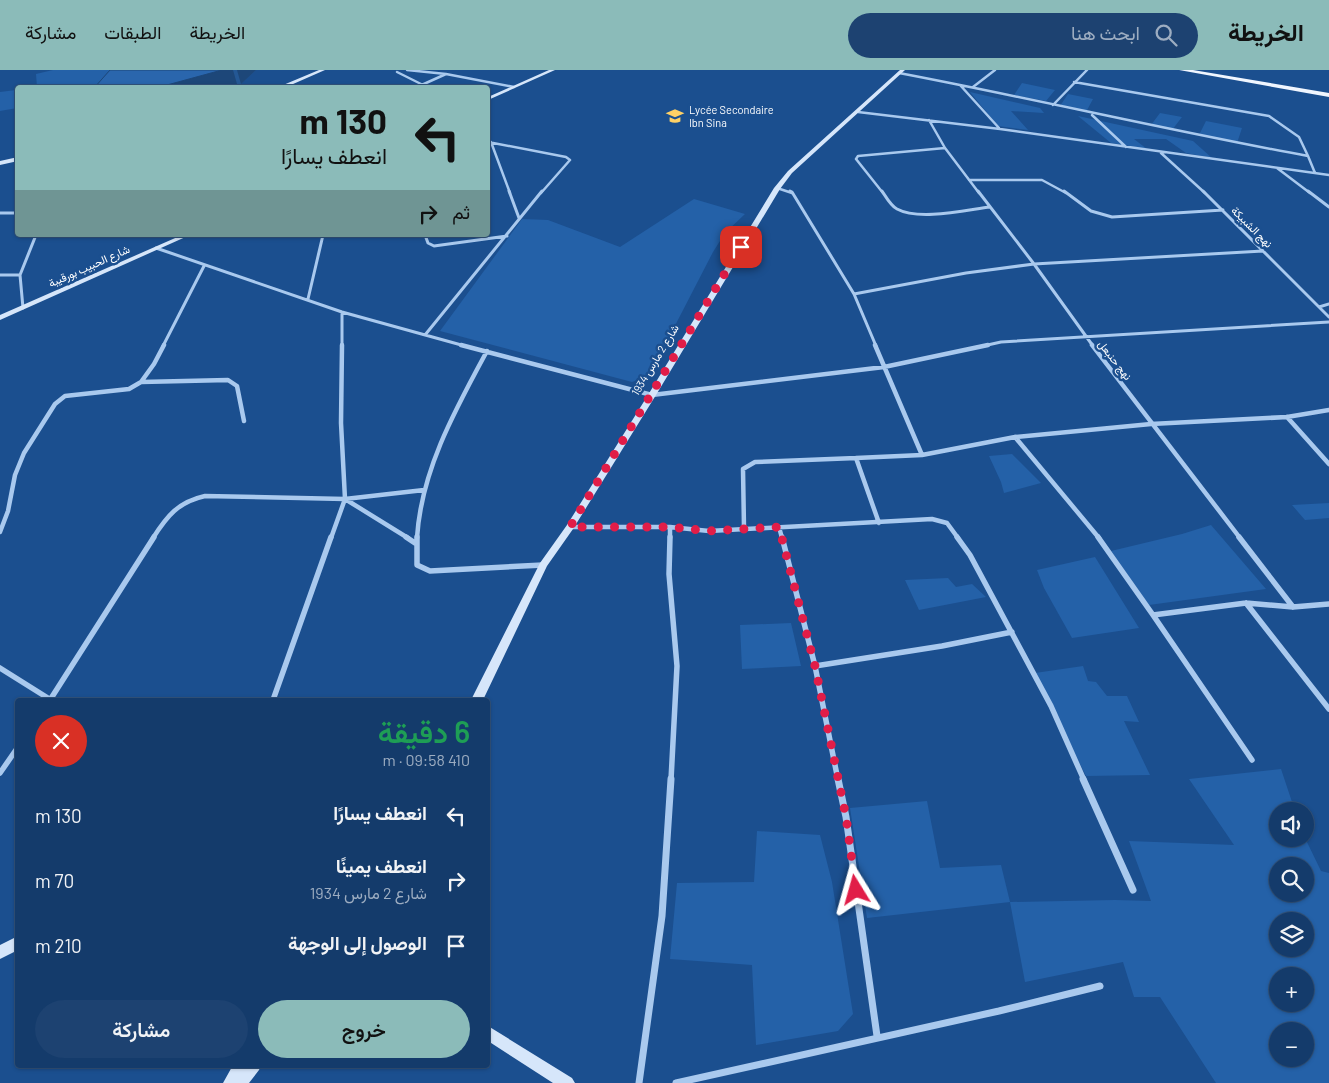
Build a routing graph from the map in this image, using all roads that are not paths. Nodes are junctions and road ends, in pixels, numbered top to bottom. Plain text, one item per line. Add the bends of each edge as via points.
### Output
1 (323, 70) edge
2 (408, 70) edge
3 (553, 70) edge
4 (995, 70) edge
5 (1087, 70) edge
6 (1182, 70) edge
7 (1203, 70) edge
8 (398, 71) edge
9 (901, 72) edge
10 (446, 74) junction
11 (1074, 82) junction
12 (1264, 83) junction
13 (286, 85) edge
14 (424, 85) joint
15 (960, 85) junction
16 (514, 87) junction
17 (973, 87) junction
18 (1329, 91) edge
19 (1329, 95) edge
20 (490, 98) edge
21 (1053, 106) junction
22 (858, 112) junction
23 (1091, 114) junction
24 (929, 120) junction
25 (1000, 129) junction
26 (490, 142) edge
27 (490, 145) edge
28 (1126, 147) junction
29 (945, 148) junction
30 (1160, 152) junction
31 (1308, 156) junction
32 (15, 160) edge
33 (0, 163) edge
34 (1277, 168) junction
35 (1315, 173) junction
36 (1329, 175) edge
37 (969, 180) junction
38 (777, 188) junction
39 (990, 207) junction
40 (1329, 207) edge
41 (1223, 210) junction
42 (15, 212) edge
43 (0, 213) edge
44 (519, 218) junction
45 (506, 236) junction
46 (35, 237) edge
47 (182, 237) edge
48 (323, 237) edge
49 (426, 237) edge
50 (156, 248) junction
51 (1263, 251) junction
52 (1034, 264) junction
53 (204, 266) junction
54 (0, 275) edge
55 (20, 275) junction
56 (854, 294) junction
57 (308, 299) junction
58 (1329, 304) edge
59 (1319, 307) junction
60 (23, 308) junction
61 (342, 312) junction
62 (1329, 317) edge
63 (0, 318) edge
64 (1329, 322) edge
65 (425, 334) junction
66 (1085, 336) junction
67 (487, 351) junction
68 (884, 367) junction
69 (141, 382) junction
70 (652, 395) junction
71 (1329, 410) edge
72 (1287, 417) junction
73 (244, 421) dead end
74 (1151, 424) junction
75 (1015, 437) junction
76 (922, 455) junction
77 (856, 458) junction
78 (1329, 464) edge
79 (424, 490) junction
80 (345, 499) junction
81 (879, 523) junction
82 (570, 527) junction
83 (670, 527) junction
84 (779, 527) junction
85 (744, 528) junction
86 (1, 531) edge
87 (416, 543) junction
88 (543, 565) junction
89 (1246, 603) junction
90 (1329, 604) edge
91 (1293, 607) junction
92 (1153, 615) junction
93 (1012, 632) junction
94 (815, 666) junction
95 (0, 668) edge
96 (47, 698) edge
97 (51, 698) edge
98 (273, 698) edge
99 (478, 698) edge
100 (1329, 709) edge
101 (15, 751) edge
102 (1252, 760) dead end
103 (0, 773) edge
104 (1132, 890) dead end
105 (15, 944) edge
106 (0, 952) edge
107 (1100, 986) dead end
108 (490, 1034) edge
109 (877, 1036) junction
110 (240, 1068) edge
111 (252, 1068) edge
112 (231, 1083) edge
113 (239, 1083) edge
114 (567, 1083) edge
115 (639, 1083) edge
116 (676, 1083) edge

1 - 13 street
2 - 10 street
3 - 16 street
4 - 17 street
5 - 11 street
6 - 12 main road
7 - 12 main road
8 - 14 street
9 - 15 street
9 - 22 street, شارع 2 مارس 1934
10 - 14 street
10 - 16 street
11 - 21 street
11 - 31 street via 1270,116 1300,138
12 - 18 main road
12 - 19 main road
15 - 17 street
15 - 25 street
16 - 20 street
17 - 21 street
21 - 23 street
22 - 24 street
22 - 38 street, شارع 2 مارس 1934 via 790,172
23 - 28 street
23 - 31 street
24 - 25 street
24 - 29 street, نهج حنبعل
25 - 28 street
26 - 44 street via 569,159
27 - 44 street
28 - 30 street
29 - 37 street, نهج حنبعل
29 - 39 street via 866,155 856,159 901,212 916,214
30 - 34 street
30 - 41 street, نهج الشبيكة
31 - 35 street
32 - 33 street
34 - 35 street
34 - 40 street
35 - 36 street
37 - 39 street, نهج حنبعل
37 - 41 street via 1042,180 1058,187 1091,211 1112,217
38 - 56 street via 792,192
38 - 70 street, شارع 2 مارس 1934
39 - 52 street, نهج حنبعل
41 - 51 street, نهج الشبيكة
42 - 43 street
44 - 45 street
45 - 49 street via 434,246
45 - 65 street
46 - 55 street
47 - 50 street, شارع الحبيب بورقيبة
48 - 57 street
50 - 53 street
50 - 60 street, شارع الحبيب بورقيبة
51 - 52 street
51 - 59 street, نهج الشبيكة
52 - 56 street
52 - 66 street, نهج حنبعل
53 - 57 street
53 - 69 street via 154,364
54 - 55 street
55 - 60 street
56 - 68 street
57 - 61 street
58 - 59 street
59 - 62 street, نهج الشبيكة
60 - 63 street, شارع الحبيب بورقيبة
61 - 65 street
61 - 80 street via 340,423
64 - 66 street
65 - 67 street
66 - 68 street via 985,345
66 - 74 street, نهج حنبعل
67 - 70 street
67 - 79 street via 460,401
68 - 70 street
68 - 76 street
69 - 73 street via 228,380 237,386
69 - 86 street via 129,388 65,396 55,404 24,453
70 - 82 street, شارع 2 مارس 1934
71 - 72 street
72 - 74 street
72 - 78 street
74 - 75 street
74 - 91 street, نهج حنبعل
75 - 76 street
75 - 92 street via 1088,523
76 - 77 street
77 - 81 street
77 - 85 street via 749,464 743,469
79 - 80 street
79 - 87 street
80 - 87 street
80 - 97 street via 205,496 179,504 167,516
80 - 98 street
81 - 84 street
81 - 93 street via 932,519 947,523 970,555
82 - 83 street
82 - 88 street, شارع 2 مارس 1934
83 - 85 street via 709,531
83 - 115 street via 669,574 677,666 675,716 662,916
84 - 85 street
84 - 94 street
87 - 88 street via 417,565 430,571
88 - 99 street, شارع 2 مارس 1934
89 - 91 street
89 - 92 street
89 - 100 street
90 - 91 street
92 - 102 street
93 - 94 street
93 - 104 street via 1051,706
94 - 109 street via 846,817
95 - 96 street
101 - 103 street
105 - 106 street
107 - 109 street
108 - 114 street
109 - 116 street
110 - 112 street
111 - 113 street

